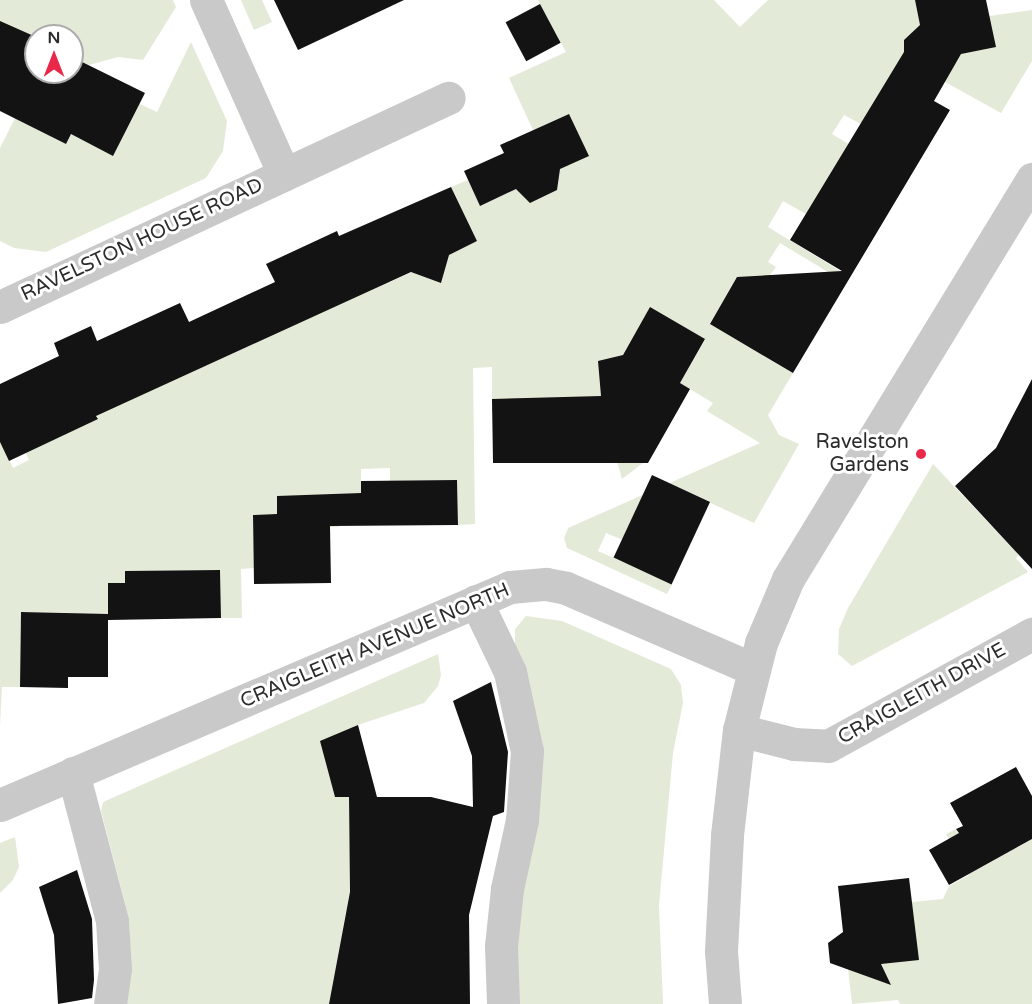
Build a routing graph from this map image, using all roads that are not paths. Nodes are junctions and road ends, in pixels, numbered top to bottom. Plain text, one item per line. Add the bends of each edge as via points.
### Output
1 (206, 0) edge
2 (449, 98) dead end
3 (284, 174) junction
4 (1032, 179) edge
5 (0, 307) edge
6 (476, 601) junction
7 (1032, 634) edge
8 (753, 669) junction
9 (739, 730) junction
10 (73, 773) junction
11 (0, 805) edge
12 (110, 1004) edge
13 (503, 1004) edge
14 (725, 1004) edge

1 - 3 street, RAVELSTON HOUSE ROAD
2 - 3 street, RAVELSTON HOUSE ROAD
3 - 5 street, RAVELSTON HOUSE ROAD
4 - 8 street via 789,579
6 - 8 street, CRAIGLEITH AVENUE NORTH via 527,584 566,588
6 - 10 street, CRAIGLEITH AVENUE NORTH
6 - 13 street via 510,672 526,751 522,820 507,889 501,946
7 - 9 street, CRAIGLEITH DRIVE via 828,746 794,744
8 - 9 street
9 - 14 street via 723,902
10 - 11 street, CRAIGLEITH AVENUE NORTH
10 - 12 street via 112,921 115,969

